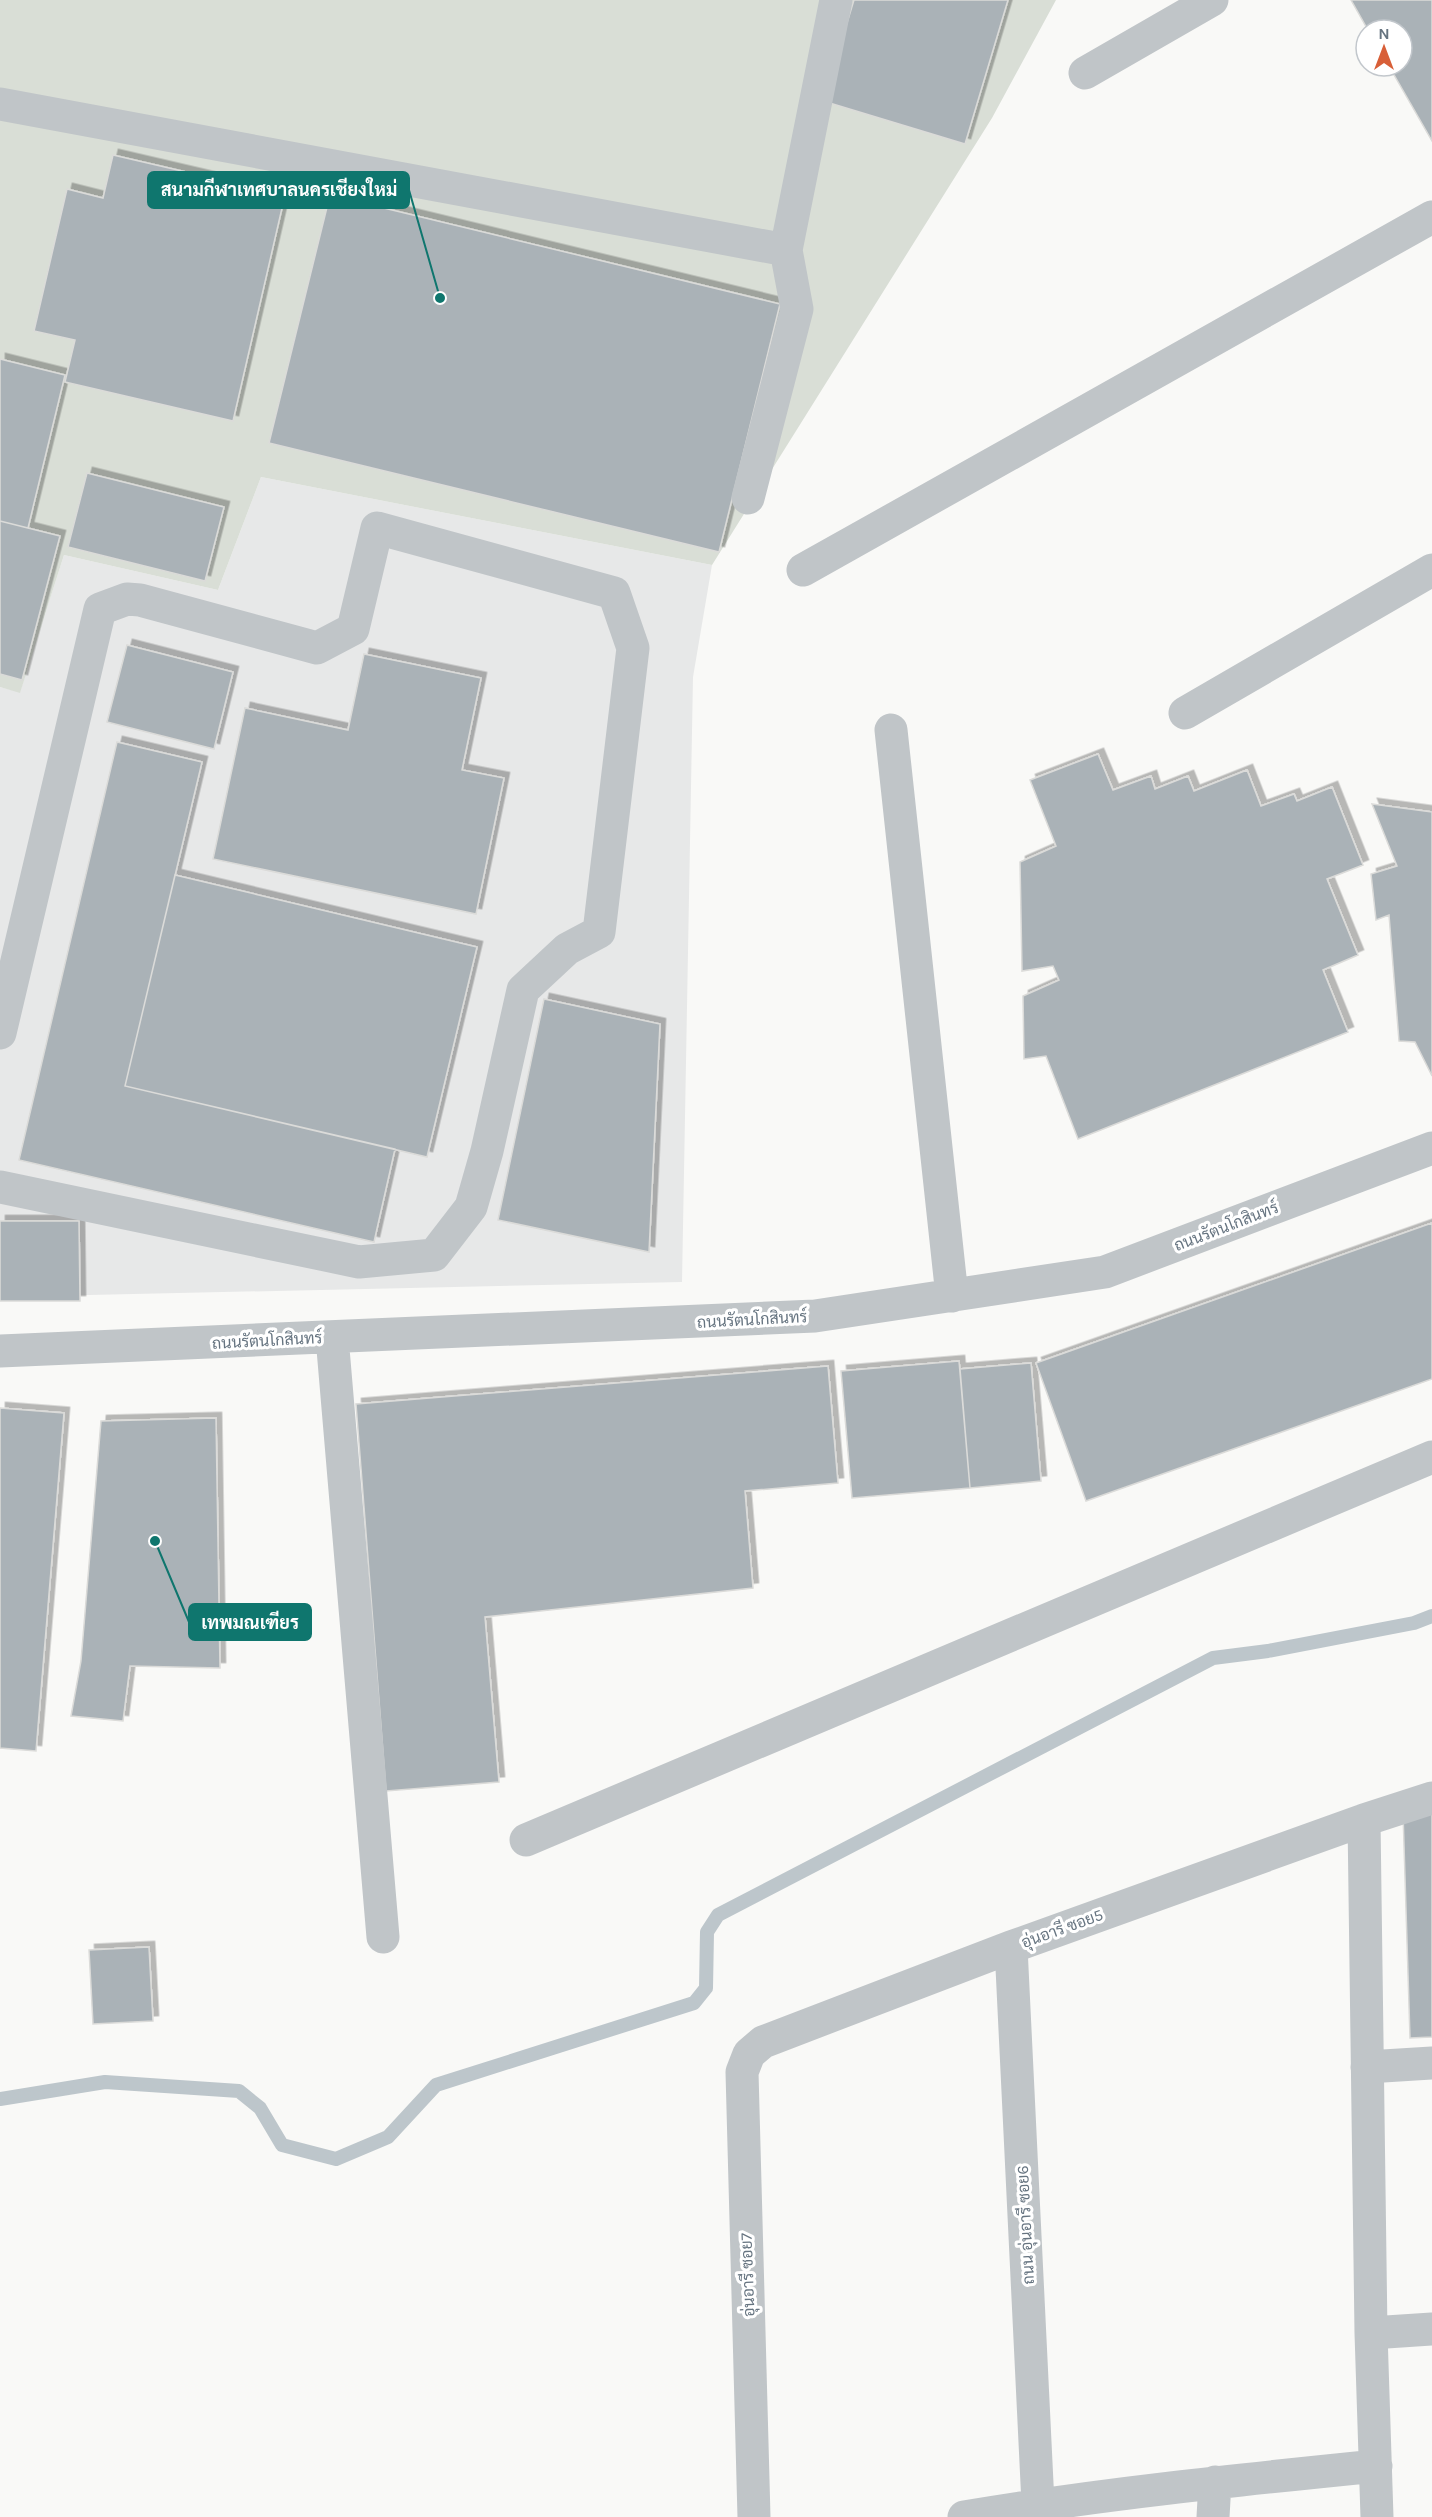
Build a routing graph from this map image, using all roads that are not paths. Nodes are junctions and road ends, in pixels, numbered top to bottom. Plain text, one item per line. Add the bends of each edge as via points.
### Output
1 (836, 0) edge
2 (1212, 0) edge
3 (1085, 73) dead end
4 (0, 104) edge
5 (1432, 217) edge
6 (786, 250) junction
7 (748, 498) dead end
8 (803, 570) dead end
9 (1432, 570) edge
10 (1185, 713) dead end
11 (891, 730) dead end
12 (0, 1033) edge
13 (1432, 1148) edge
14 (0, 1187) edge
15 (952, 1296) junction
16 (332, 1337) junction
17 (47, 1350) junction
18 (0, 1351) edge
19 (0, 1359) edge
20 (1432, 1457) edge
21 (1432, 1798) edge
22 (1364, 1820) junction
23 (526, 1840) dead end
24 (383, 1937) dead end
25 (1011, 1947) junction
26 (763, 2042) joint
27 (1432, 2063) edge
28 (1367, 2067) junction
29 (1432, 2330) edge
30 (1371, 2334) junction
31 (1376, 2466) junction
32 (1215, 2482) junction
33 (1038, 2504) junction
34 (754, 2517) edge
35 (969, 2517) edge
36 (1213, 2517) edge
37 (1377, 2517) edge

1 - 6 street
2 - 3 street
4 - 6 street
5 - 8 street
6 - 7 street via 797,309
9 - 10 street
11 - 15 street
12 - 14 street via 100,609 127,598 140,600 317,648 353,629 377,528 614,593 633,648 600,932 567,949 523,990 471,1207 434,1255 359,1262
13 - 15 street, ถนนรัตนโกสินทร์ via 1105,1272
15 - 16 street, ถนนรัตนโกสินทร์ via 815,1316
16 - 17 street, ถนนรัตนโกสินทร์
16 - 24 street
17 - 18 street, ถนนรัตนโกสินทร์
17 - 19 street, ถนนรัตนโกสินทร์
20 - 23 street
21 - 22 street, อุ่นอารี ซอย5
22 - 25 street, อุ่นอารี ซอย5
22 - 28 street
25 - 26 street, อุ่นอารี ซอย5
25 - 33 street, ถนน อุ่นอารี ซอย6
26 - 34 street, อุ่นอารี ซอย7 via 749,2054 742,2072
27 - 28 street
28 - 30 street
29 - 30 street
30 - 31 street
31 - 32 street
31 - 37 street
32 - 33 street
32 - 36 street
33 - 35 street

